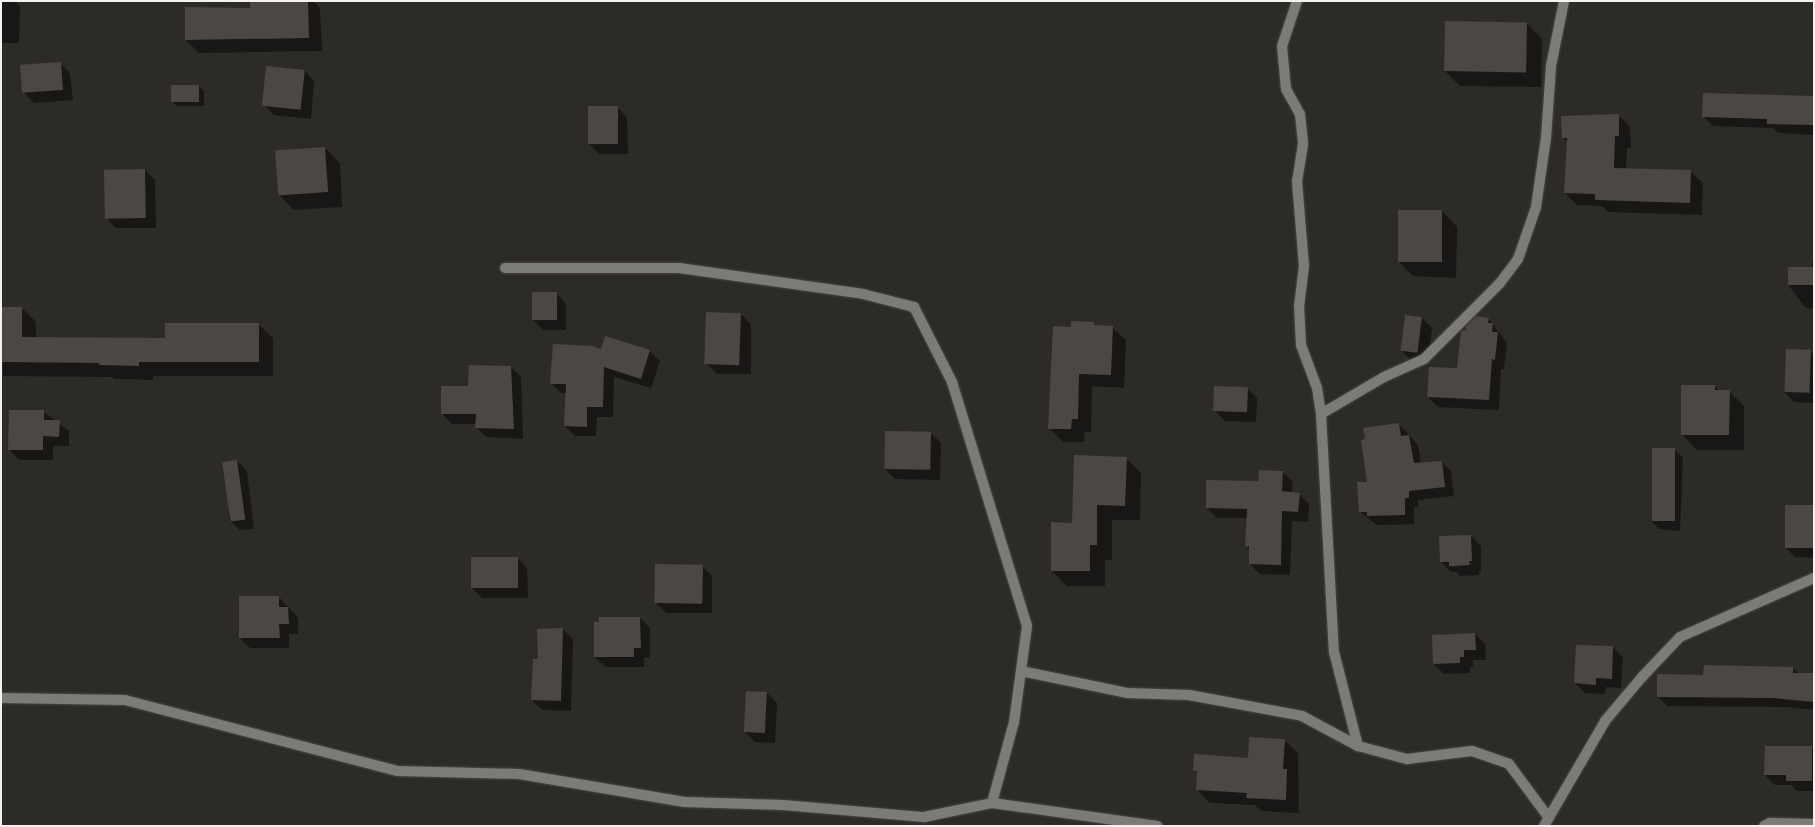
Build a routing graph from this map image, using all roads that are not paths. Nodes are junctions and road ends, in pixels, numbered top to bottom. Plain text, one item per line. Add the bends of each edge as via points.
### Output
1 (1297, 1) edge
2 (1564, 1) edge
3 (505, 268) dead end
4 (1321, 414) junction
5 (1814, 578) edge
6 (1021, 671) junction
7 (1, 698) edge
8 (1358, 746) junction
9 (992, 803) junction
10 (1547, 822) edge
11 (1814, 824) edge
12 (1157, 826) edge
13 (1764, 826) edge

1 - 4 street via 1282,46 1286,88 1300,114 1303,144 1297,181 1304,266 1299,305 1301,345 1317,388
2 - 4 street via 1551,66 1546,138 1536,207 1518,259 1500,283 1424,359 1384,378
3 - 6 street via 679,268 863,294 914,307 952,382 1027,626
4 - 8 street via 1334,652
5 - 10 street via 1680,637 1642,677 1605,722
6 - 8 street via 1127,693 1189,695 1302,716
6 - 9 street via 1014,722
7 - 9 street via 125,700 398,771 519,774 685,802 783,805 924,817
8 - 10 street via 1407,759 1472,751 1509,764
9 - 12 street
11 - 13 street

